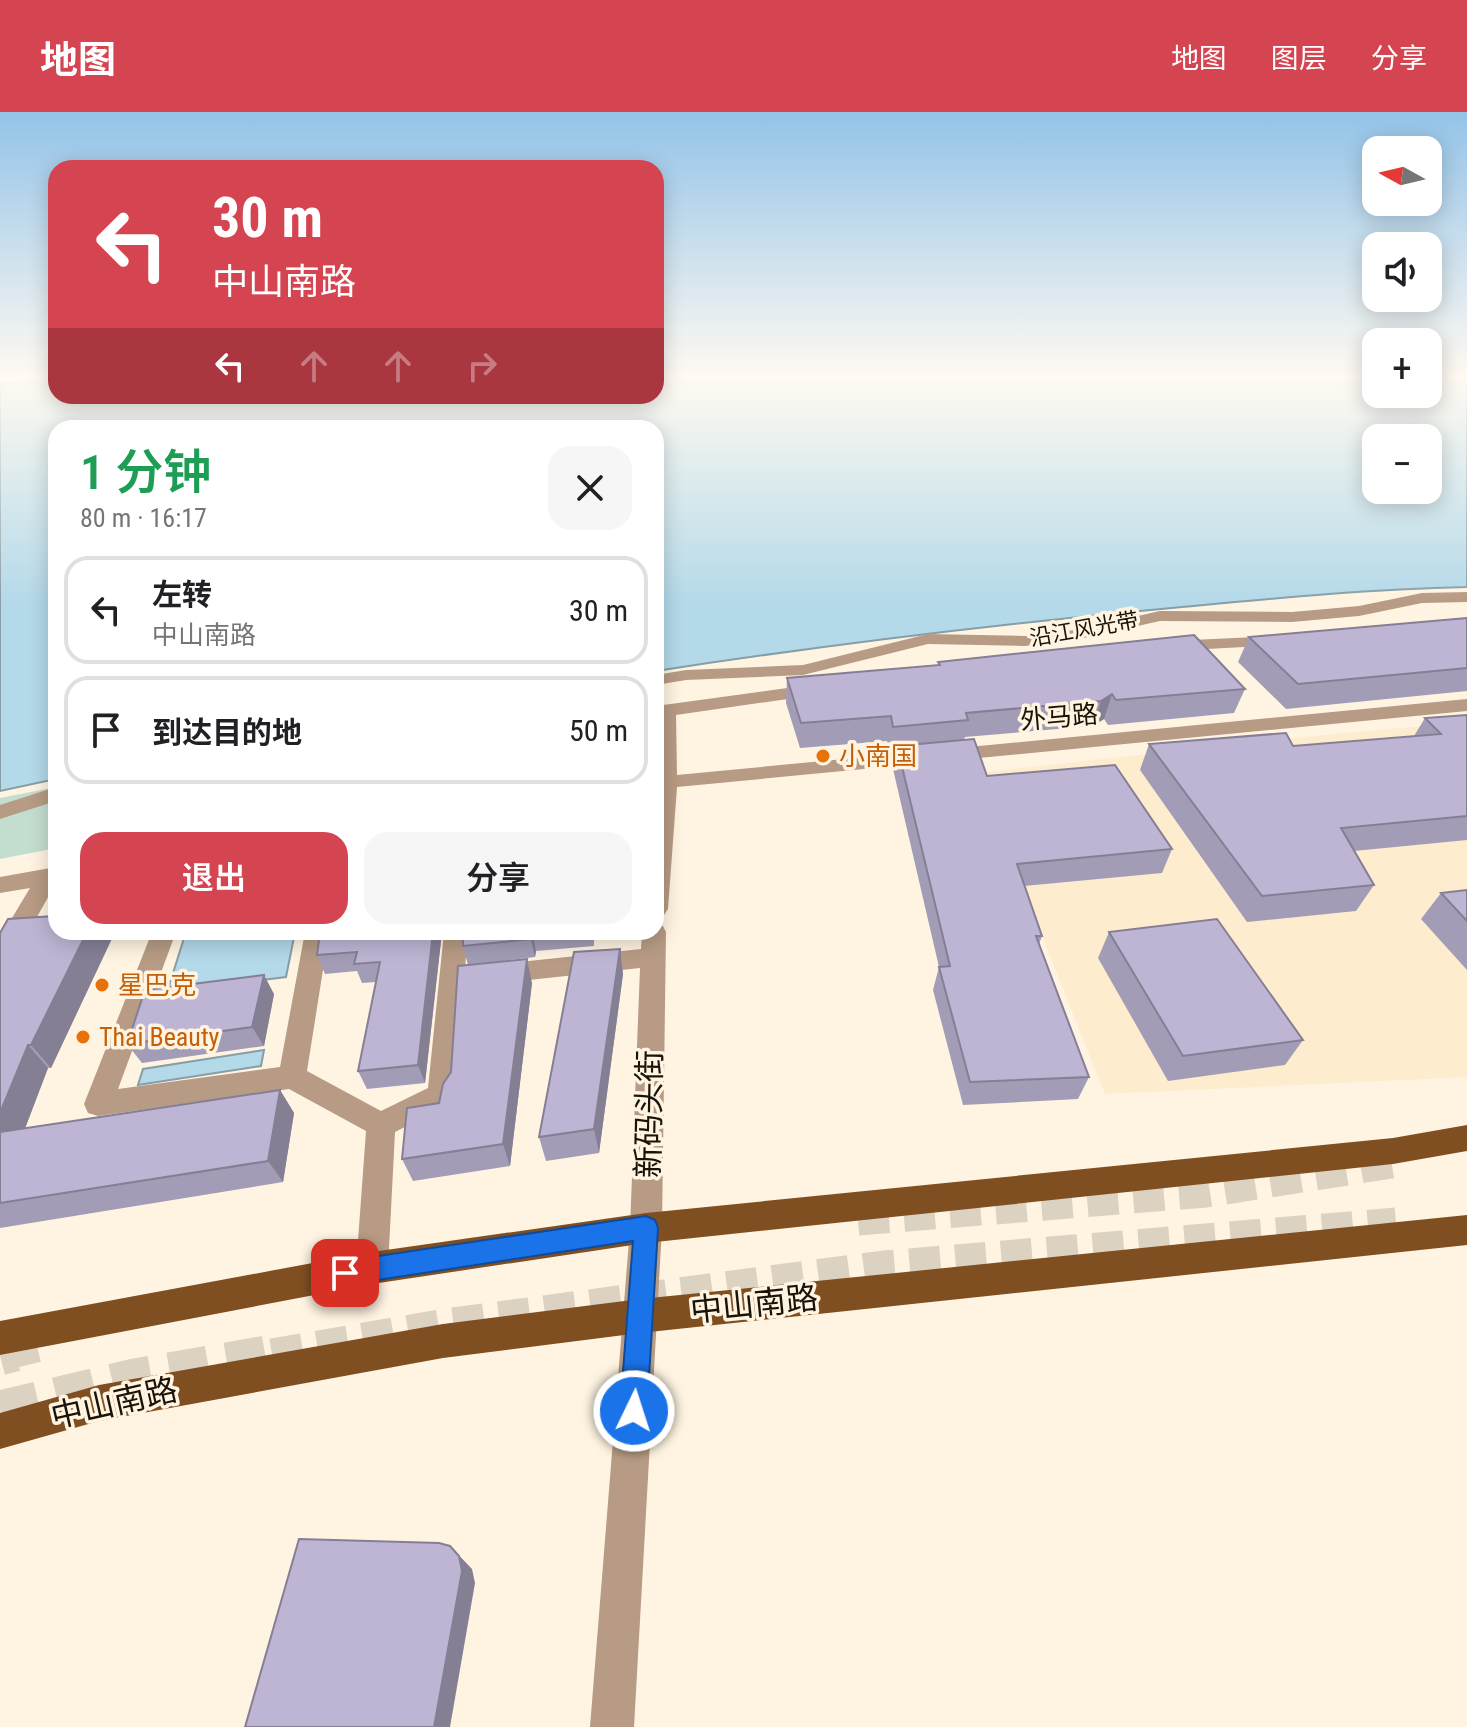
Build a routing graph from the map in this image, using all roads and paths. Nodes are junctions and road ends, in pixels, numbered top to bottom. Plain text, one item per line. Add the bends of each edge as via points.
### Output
1 (1467, 597) edge
2 (1160, 616) junction
3 (1299, 640) edge
4 (1191, 645) junction
5 (1145, 647) edge
6 (1211, 668) edge
7 (664, 679) edge
8 (836, 687) edge
9 (1239, 703) edge
10 (1467, 705) edge
11 (664, 711) edge
12 (1259, 726) junction
13 (664, 782) edge
14 (48, 797) edge
15 (0, 812) edge
16 (48, 877) edge
17 (48, 882) edge
18 (0, 885) edge
19 (161, 940) edge
20 (316, 940) edge
21 (455, 940) edge
22 (653, 944) edge
23 (0, 960) edge
24 (451, 979) junction
25 (292, 1077) junction
26 (381, 1125) junction
27 (1467, 1138) edge
28 (646, 1228) junction
29 (1467, 1230) edge
30 (372, 1268) junction
31 (640, 1316) junction
32 (0, 1338) tunnel mouth
33 (0, 1431) edge
34 (612, 1727) edge

1 - 2 street, 沿江风光带 via 1446,595 1292,617
2 - 4 street
2 - 7 street, 沿江风光带 via 1025,641 908,642 803,670
3 - 4 street
4 - 5 street
4 - 6 street
8 - 11 street
9 - 12 street
10 - 12 street, 外马路
12 - 13 street, 外马路
14 - 15 street
16 - 18 street
17 - 23 street
19 - 25 street via 98,1104
20 - 25 street
21 - 24 street
22 - 24 street
22 - 28 street, 新码头街
24 - 26 street via 442,1095
25 - 26 street
26 - 30 street
27 - 28 main road via 1393,1151
28 - 30 main road
28 - 31 street, 新码头街
29 - 31 main road, 中山南路
30 - 32 main road
31 - 33 main road, 中山南路 via 443,1341 250,1374 99,1403
31 - 34 street, 新码头街

